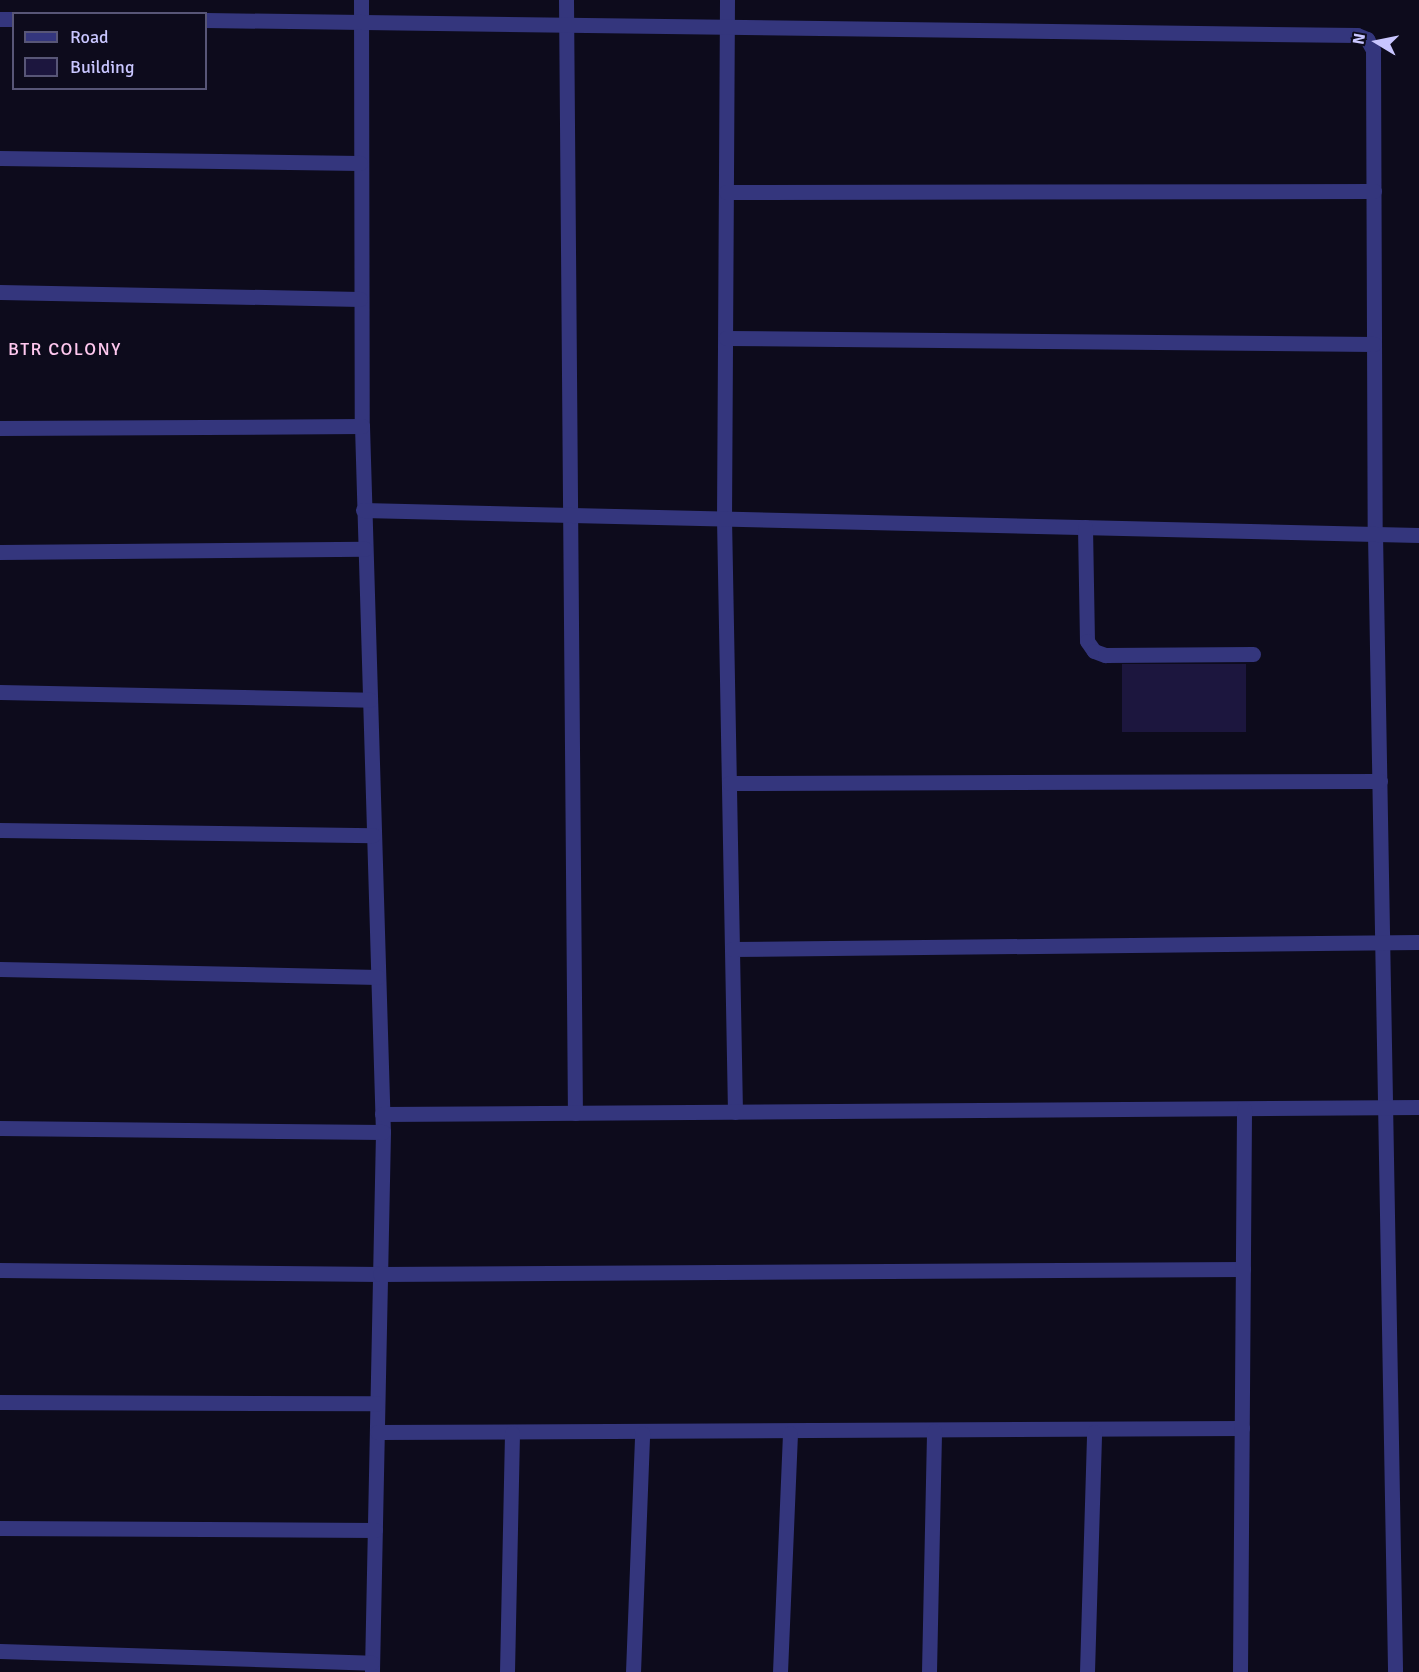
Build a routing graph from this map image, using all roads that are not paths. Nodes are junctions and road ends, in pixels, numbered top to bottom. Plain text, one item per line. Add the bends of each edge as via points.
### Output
1 (361, 0) edge
2 (566, 0) edge
3 (728, 0) edge
4 (207, 20) edge
5 (361, 21) junction
6 (566, 22) junction
7 (727, 26) junction
8 (0, 158) edge
9 (360, 163) junction
10 (1374, 191) junction
11 (726, 192) junction
12 (0, 292) edge
13 (360, 299) junction
14 (726, 338) junction
15 (1374, 344) junction
16 (362, 426) junction
17 (0, 428) edge
18 (363, 510) junction
19 (569, 515) junction
20 (724, 519) junction
21 (1085, 527) junction
22 (1375, 534) junction
23 (1419, 535) edge
24 (365, 549) junction
25 (0, 552) edge
26 (1253, 654) dead end
27 (0, 692) edge
28 (370, 700) junction
29 (1380, 780) junction
30 (729, 783) junction
31 (0, 830) edge
32 (374, 835) junction
33 (1419, 942) edge
34 (1382, 944) junction
35 (732, 949) junction
36 (0, 969) edge
37 (378, 977) junction
38 (1385, 1107) junction
39 (1419, 1107) edge
40 (1244, 1109) junction
41 (735, 1112) junction
42 (575, 1113) junction
43 (382, 1114) junction
44 (0, 1128) edge
45 (383, 1132) junction
46 (1243, 1269) junction
47 (0, 1270) edge
48 (380, 1274) junction
49 (0, 1402) edge
50 (377, 1404) junction
51 (1242, 1428) junction
52 (934, 1431) junction
53 (377, 1432) junction
54 (1094, 1432) junction
55 (512, 1433) junction
56 (642, 1433) junction
57 (790, 1433) junction
58 (0, 1528) edge
59 (375, 1530) junction
60 (0, 1651) edge
61 (372, 1668) edge
62 (507, 1672) edge
63 (633, 1672) edge
64 (780, 1672) edge
65 (929, 1672) edge
66 (1086, 1672) edge
67 (1240, 1672) edge
68 (1395, 1672) edge

1 - 5 street
2 - 6 street
3 - 7 street
4 - 5 street
5 - 6 street
5 - 9 street
6 - 7 street
6 - 19 street
7 - 10 street via 1358,35 1367,39 1373,50
7 - 11 street
8 - 9 street
9 - 13 street
10 - 11 street
10 - 15 street
11 - 14 street
12 - 13 street
13 - 16 street
14 - 15 street
14 - 20 street
15 - 22 street
16 - 17 street
16 - 18 street
18 - 19 street
18 - 24 street
19 - 20 street
19 - 42 street
20 - 21 street
20 - 30 street
21 - 22 street
21 - 26 street via 1087,641 1094,651 1105,655
22 - 23 street
22 - 29 street
24 - 25 street
24 - 28 street
27 - 28 street
28 - 32 street
29 - 30 street
29 - 34 street
30 - 35 street
31 - 32 street
32 - 37 street
33 - 34 street
34 - 35 street
34 - 38 street
35 - 41 street
36 - 37 street
37 - 43 street
38 - 39 street
38 - 40 street
38 - 68 street
40 - 41 street
40 - 46 street
41 - 42 street
42 - 43 street
43 - 45 street
44 - 45 street
45 - 48 street
46 - 48 street
46 - 51 street
47 - 48 street
48 - 50 street
49 - 50 street
50 - 53 street
51 - 54 street
51 - 67 street
52 - 54 street
52 - 57 street
52 - 65 street
53 - 55 street
53 - 59 street
54 - 66 street
55 - 56 street
55 - 62 street
56 - 57 street
56 - 63 street
57 - 64 street
58 - 59 street
59 - 61 street
60 - 61 street

